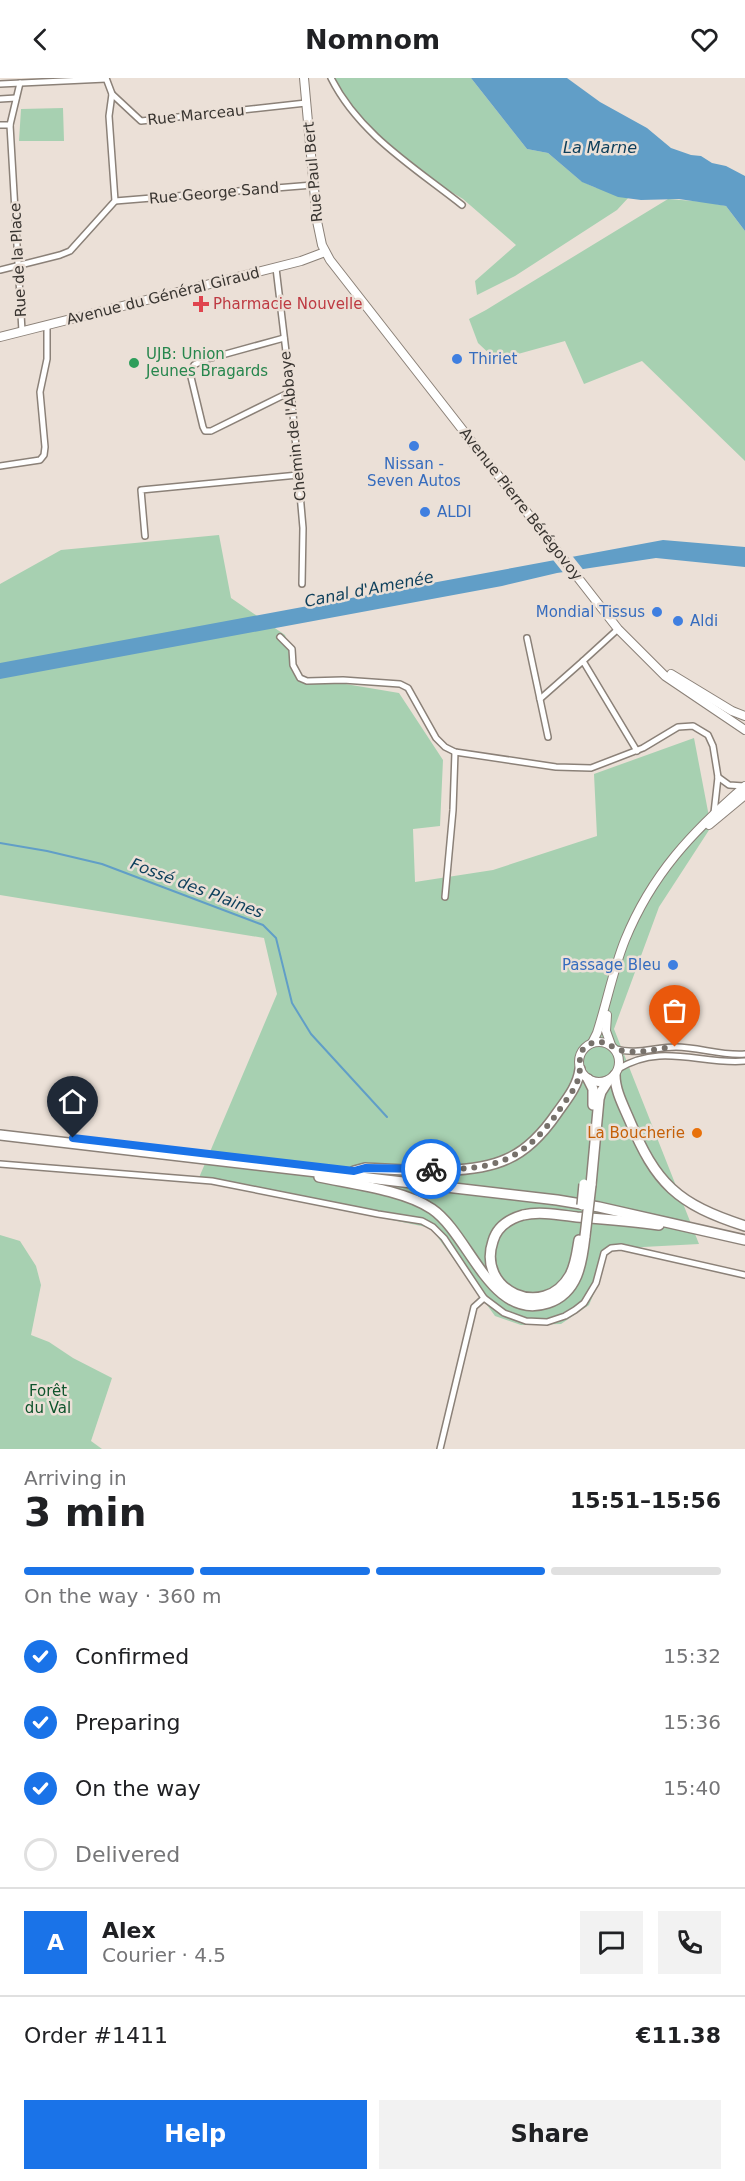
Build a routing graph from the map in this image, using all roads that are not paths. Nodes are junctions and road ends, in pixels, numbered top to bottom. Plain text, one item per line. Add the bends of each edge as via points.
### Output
1 (106, 78) edge
2 (304, 78) edge
3 (331, 78) edge
4 (20, 83) junction
5 (0, 84) edge
6 (112, 94) junction
7 (16, 98) junction
8 (0, 99) edge
9 (306, 104) junction
10 (0, 125) edge
11 (10, 125) junction
12 (313, 185) junction
13 (115, 201) junction
14 (462, 205) dead end
15 (326, 252) junction
16 (19, 265) junction
17 (276, 268) junction
18 (0, 270) edge
19 (47, 325) junction
20 (22, 331) junction
21 (0, 337) edge
22 (284, 338) junction
23 (399, 348) joint
24 (290, 392) junction
25 (0, 466) edge
26 (298, 475) junction
27 (145, 536) dead end
28 (302, 584) dead end
29 (618, 628) junction
30 (280, 637) dead end
31 (527, 638) dead end
32 (646, 657) junction
33 (583, 661) junction
34 (540, 699) junction
35 (745, 716) edge
36 (745, 730) edge
37 (548, 737) dead end
38 (637, 751) junction
39 (454, 752) junction
40 (718, 777) junction
41 (745, 786) edge
42 (745, 795) edge
43 (714, 813) junction
44 (445, 897) dead end
45 (591, 1043) junction
46 (613, 1047) junction
47 (745, 1054) edge
48 (745, 1061) edge
49 (580, 1069) junction
50 (614, 1075) junction
51 (588, 1079) junction
52 (0, 1129) edge
53 (0, 1135) edge
54 (0, 1164) edge
55 (297, 1170) junction
56 (354, 1171) junction
57 (587, 1184) junction
58 (745, 1226) edge
59 (691, 1227) junction
60 (745, 1234) edge
61 (582, 1235) junction
62 (745, 1240) edge
63 (745, 1275) edge
64 (484, 1298) junction
65 (440, 1449) edge

1 - 4 street
1 - 6 street, Rue Marceau
2 - 9 main road, Rue Paul Bert
3 - 14 street via 370,133
4 - 5 street
4 - 7 street, Rue de la Place
6 - 9 street, Rue Marceau via 141,121
6 - 13 street via 109,116
7 - 8 street
7 - 11 street, Rue de la Place
9 - 12 main road, Rue Paul Bert
10 - 11 street
11 - 16 street, Rue de la Place
12 - 13 street, Rue George Sand
12 - 15 main road, Rue Paul Bert via 316,221
13 - 16 street via 70,250
15 - 17 main road, Avenue du Général Giraud
15 - 23 main road, Rue Paul Bert
16 - 18 street
16 - 20 street, Rue de la Place
17 - 19 main road, Avenue du Général Giraud
17 - 22 street, Chemin de l'Abbaye
19 - 20 main road, Avenue du Général Giraud
19 - 25 street via 47,359 40,392 44,455 35,462
20 - 21 main road, Avenue du Général Giraud
22 - 24 street, Chemin de l'Abbaye
22 - 24 street via 204,360 194,365 190,373 203,427 208,432
23 - 29 main road, Avenue Pierre Bérégovoy
24 - 26 street, Chemin de l'Abbaye
26 - 27 street via 141,490
26 - 28 street, Chemin de l'Abbaye via 303,528
29 - 32 main road, Avenue Pierre Bérégovoy
29 - 33 street
30 - 39 street via 292,649 293,665 300,678 307,681 393,682 408,688 436,738
31 - 34 street
32 - 35 main road
32 - 36 main road via 671,681
33 - 34 street
33 - 38 street
34 - 37 street
38 - 39 street via 591,768 574,769
38 - 40 street via 678,727 693,726 711,740
39 - 44 street
40 - 41 street via 729,784
40 - 43 street
41 - 43 main road
42 - 46 main road via 689,845 640,918 606,1018 606,1031
43 - 45 main road via 670,861 636,916
45 - 46 main road via 602,1041
45 - 49 main road via 580,1056
46 - 47 street via 630,1052 681,1047
46 - 50 main road via 620,1059
48 - 50 street via 671,1055 638,1060
49 - 51 main road
49 - 56 highway via 577,1083 545,1129 508,1159 477,1168
50 - 51 main road via 601,1082
50 - 57 highway via 599,1099
50 - 58 highway via 640,1145 662,1181 694,1206
51 - 57 highway via 594,1098
52 - 56 highway
53 - 55 highway
54 - 64 street via 212,1181 422,1221 444,1238
55 - 59 highway via 557,1200
55 - 61 highway via 422,1203 448,1222 497,1291 526,1305 552,1302 570,1288 580,1270
56 - 60 highway via 596,1200
57 - 61 highway, bridge
59 - 61 highway via 679,1229 550,1214 520,1216 506,1222 496,1234 490,1250 493,1272 505,1288 520,1296 531,1298 552,1293 572,1272
59 - 62 highway
63 - 64 street via 615,1247 604,1253 596,1283 584,1303 565,1316 547,1322 526,1322 504,1313
64 - 65 street via 474,1307

